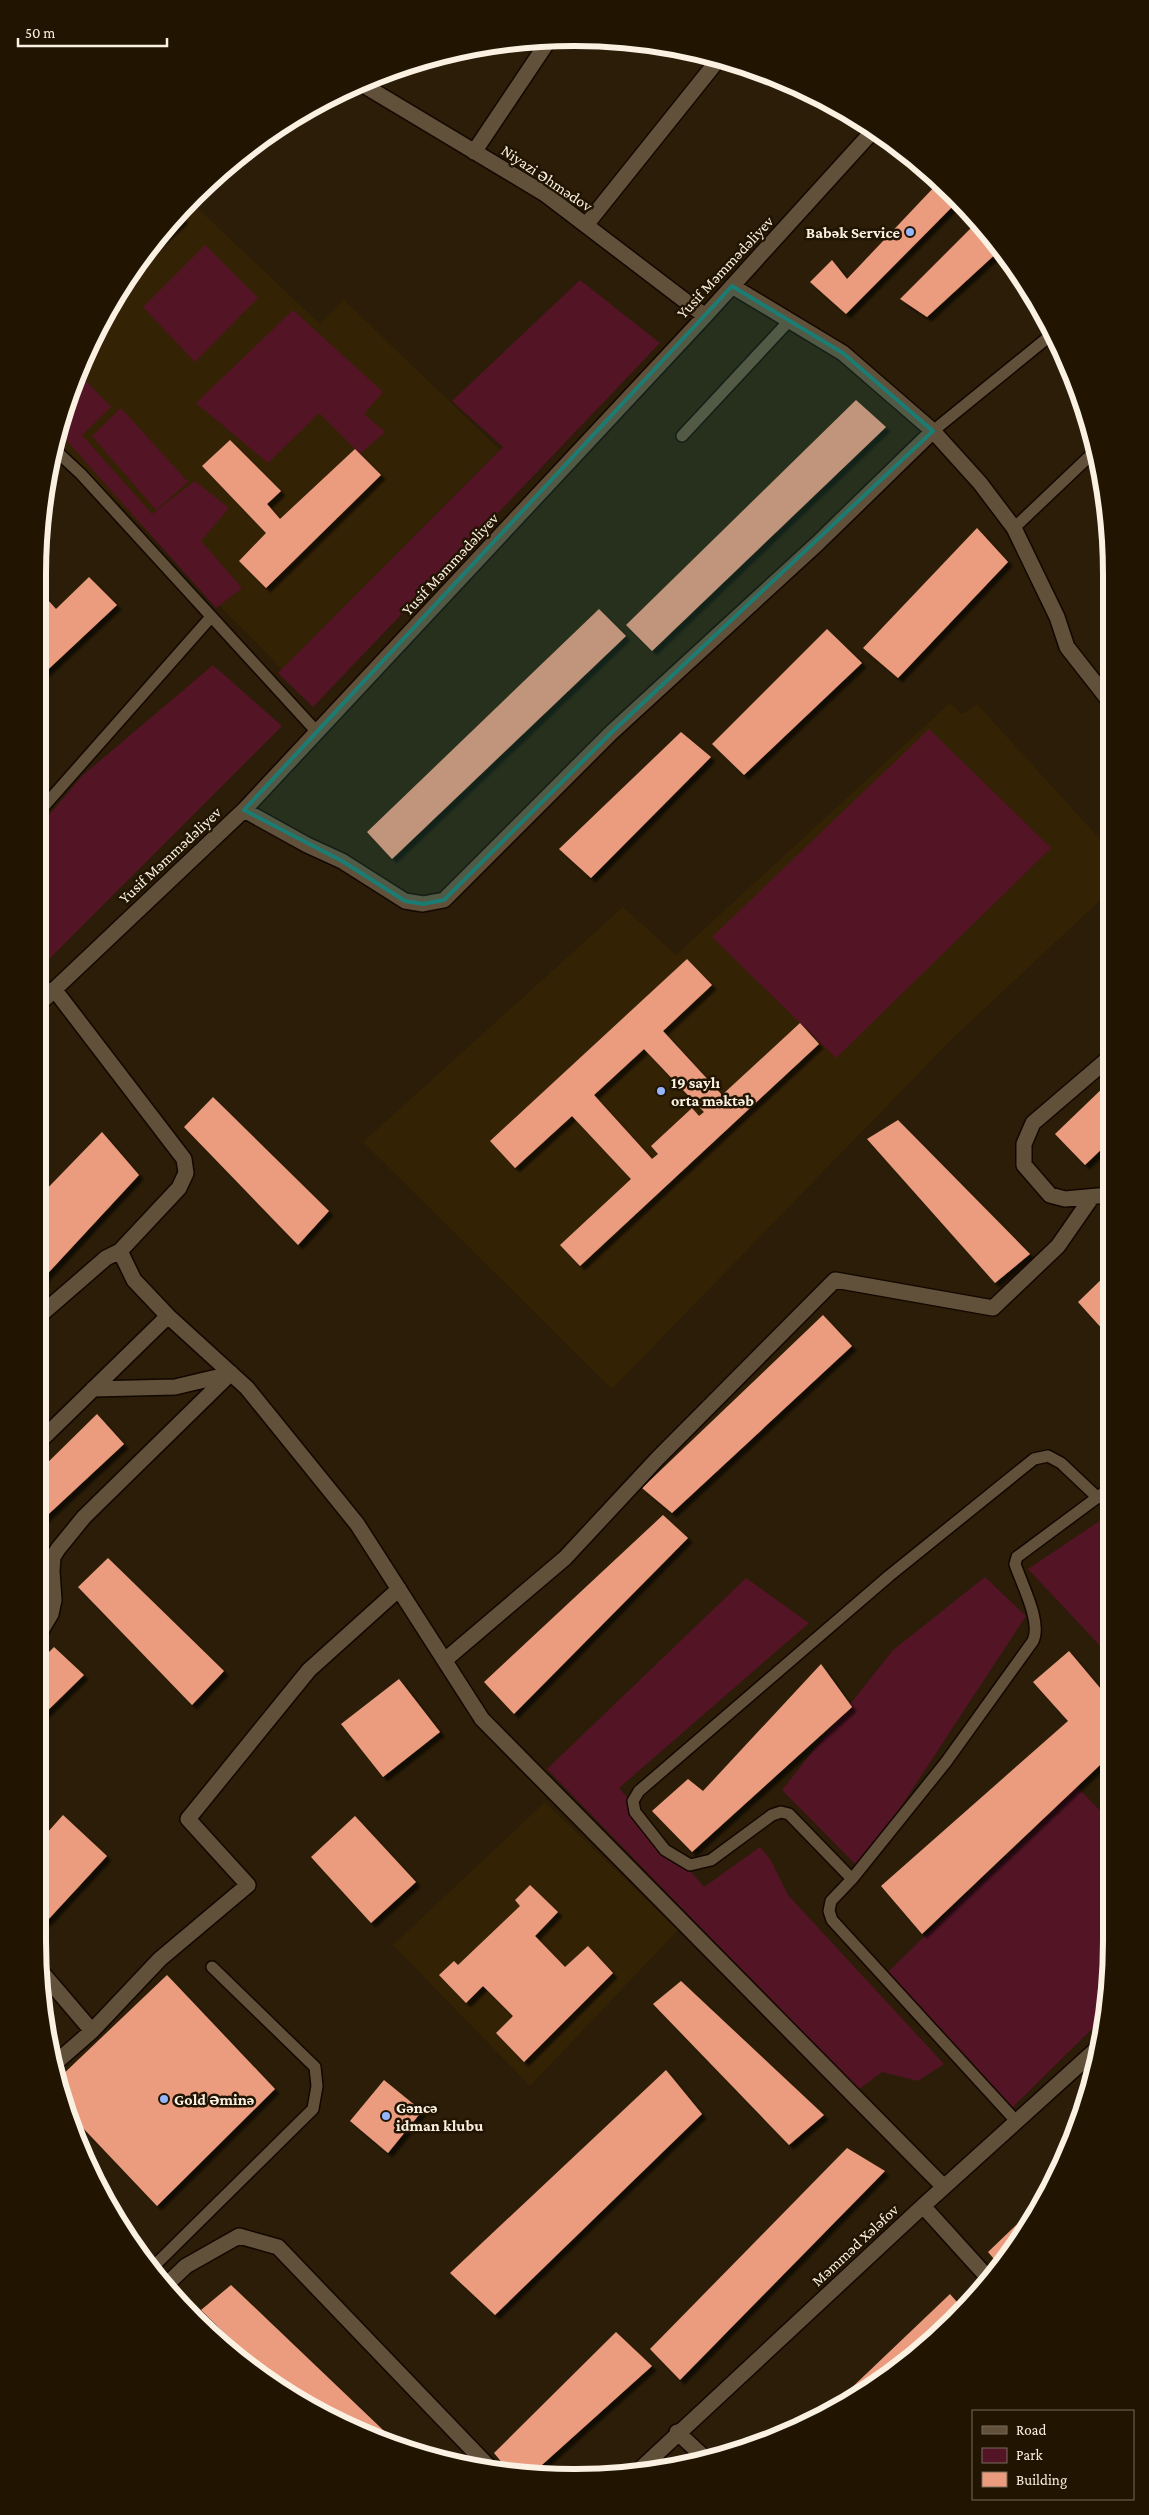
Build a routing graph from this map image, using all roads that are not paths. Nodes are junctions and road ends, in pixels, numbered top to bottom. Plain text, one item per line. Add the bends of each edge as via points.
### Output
1 (544, 47) edge
2 (714, 65) edge
3 (368, 88) edge
4 (869, 136) edge
5 (474, 152) junction
6 (586, 226) junction
7 (732, 286) junction
8 (705, 316) junction
9 (789, 321) junction
10 (1047, 338) edge
11 (933, 431) junction
12 (682, 436) dead end
13 (60, 455) edge
14 (1089, 456) edge
15 (1014, 528) junction
16 (211, 616) junction
17 (1103, 692) edge
18 (317, 732) junction
19 (46, 804) edge
20 (244, 810) junction
21 (54, 989) junction
22 (46, 997) edge
23 (1103, 1063) edge
24 (1103, 1196) edge
25 (1092, 1197) junction
26 (120, 1251) junction
27 (46, 1310) edge
28 (168, 1316) junction
29 (231, 1374) junction
30 (93, 1389) junction
31 (46, 1435) edge
32 (1103, 1494) edge
33 (1098, 1498) junction
34 (399, 1589) junction
35 (46, 1623) edge
36 (445, 1660) junction
37 (852, 1879) junction
38 (212, 1967) dead end
39 (47, 1979) edge
40 (92, 2031) junction
41 (1090, 2054) edge
42 (60, 2059) edge
43 (1016, 2121) junction
44 (944, 2187) junction
45 (923, 2206) junction
46 (156, 2264) edge
47 (984, 2274) edge
48 (170, 2281) edge
49 (677, 2432) junction
50 (701, 2453) edge
51 (483, 2461) edge
52 (646, 2464) edge

1 - 5 street
2 - 6 street
3 - 5 street, Niyazi Əhmədov
4 - 7 street, Yusif Məmmədəliyev
5 - 6 street, Niyazi Əhmədov via 545,194
6 - 8 street, Niyazi Əhmədov
7 - 8 street, Yusif Məmmədəliyev
7 - 9 street
8 - 18 street, Yusif Məmmədəliyev
9 - 11 street via 843,353
9 - 12 lane
10 - 11 lane
11 - 15 street via 980,483
11 - 20 street via 818,544 612,733 444,900 422,904 405,901 342,861
13 - 16 lane
14 - 15 lane
15 - 17 street via 1053,609 1067,647
16 - 18 lane
16 - 19 lane
18 - 20 street, Yusif Məmmədəliyev
20 - 21 street, Yusif Məmmədəliyev
21 - 22 street, Yusif Məmmədəliyev
21 - 26 street via 184,1159 186,1173 178,1188
23 - 25 street via 1033,1123 1024,1144 1024,1165 1050,1195 1065,1199
24 - 25 street
25 - 36 street via 1058,1246 993,1308 835,1280 658,1458 565,1558
26 - 27 street via 106,1258
26 - 28 street via 134,1280
28 - 29 street
28 - 30 street
29 - 30 street via 176,1387
29 - 34 street via 247,1388 357,1524
29 - 35 street via 66,1538 54,1557 54,1600 52,1614
30 - 31 street
32 - 33 lane
33 - 37 lane via 1016,1557 1014,1564 1036,1619 1037,1633 946,1762
33 - 37 lane via 1061,1463 1048,1456 1034,1459 889,1576 639,1791 633,1801 635,1812 665,1850 690,1865 711,1860 780,1812 789,1814
34 - 36 street
34 - 40 street via 309,1670 188,1819 248,1885 160,1959
36 - 44 street via 482,1719
37 - 43 lane via 831,1901 829,1911 832,1920
38 - 46 lane via 315,2067 317,2086 313,2109
39 - 40 street
40 - 42 street
41 - 43 street, Məmməd Xələfov
43 - 44 street, Məmməd Xələfov
44 - 45 street, Məmməd Xələfov
45 - 47 street
45 - 49 street, Məmməd Xələfov
48 - 51 street via 186,2266 239,2236 278,2247
49 - 50 street
49 - 52 street, Məmməd Xələfov

